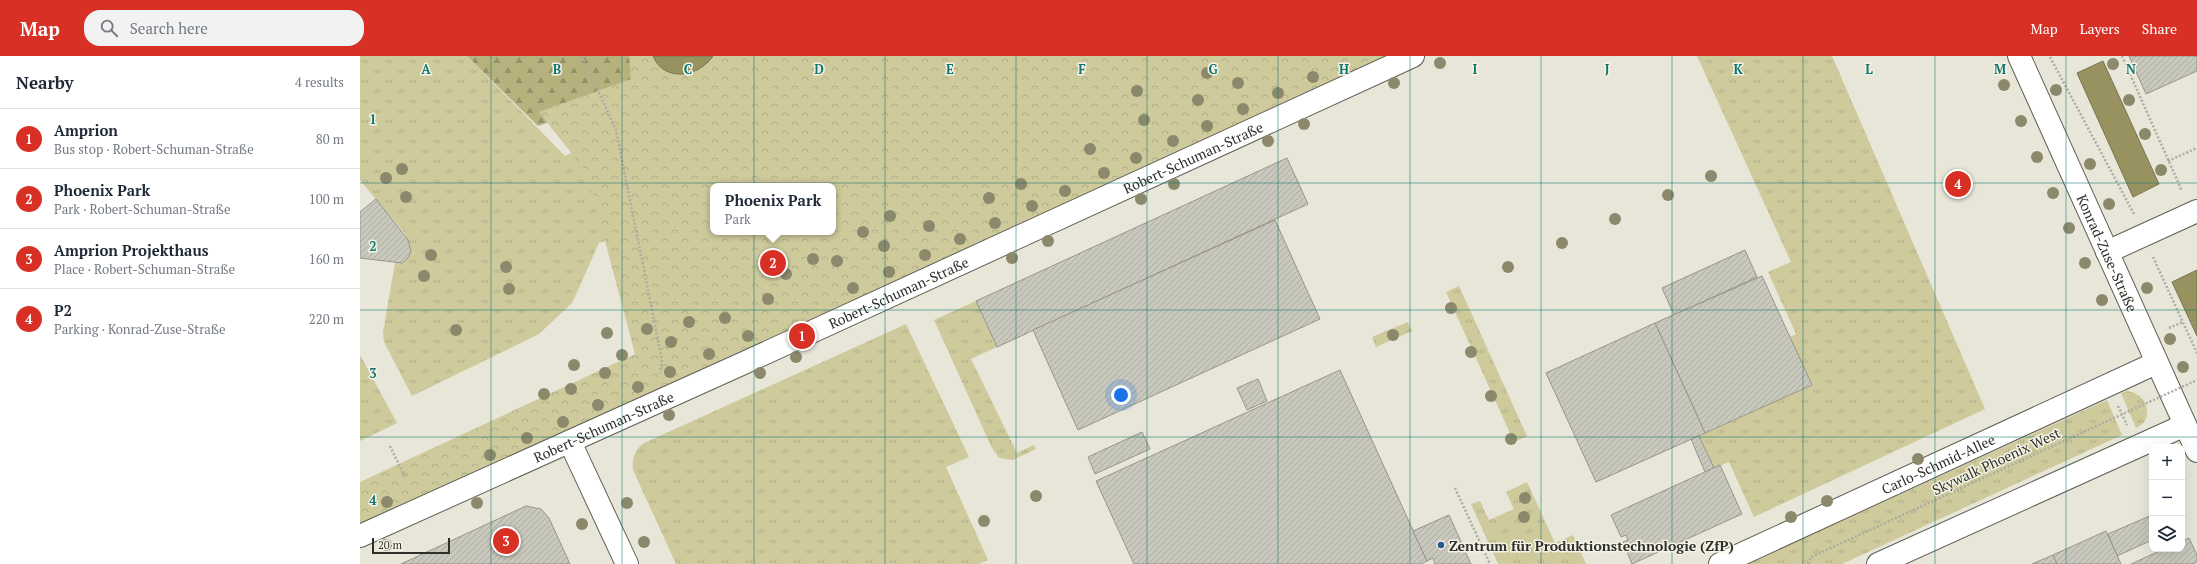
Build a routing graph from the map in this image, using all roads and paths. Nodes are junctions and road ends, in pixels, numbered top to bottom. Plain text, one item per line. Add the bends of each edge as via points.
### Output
1 (582, 56) edge
2 (1413, 56) edge
3 (2122, 56) edge
4 (2050, 57) dead end
5 (2023, 60) edge
6 (2197, 148) edge
7 (2168, 160) junction
8 (2191, 204) edge
9 (2136, 218) dead end
10 (2107, 252) junction
11 (2152, 254) dead end
12 (2197, 353) edge
13 (2156, 363) junction
14 (2197, 380) edge
15 (654, 404) junction
16 (2117, 404) dead end
17 (2185, 425) junction
18 (2129, 431) dead end
19 (570, 442) junction
20 (390, 446) dead end
21 (2197, 451) edge
22 (405, 477) dead end
23 (1455, 488) dead end
24 (360, 536) edge
25 (627, 564) edge
26 (1490, 564) edge
27 (1720, 564) edge
28 (1808, 564) edge
29 (1878, 564) edge

1 - 15 path via 616,130 662,360
2 - 15 street, Robert-Schuman-Straße
3 - 7 path
4 - 9 path
5 - 10 street, Konrad-Zuse-Straße
6 - 7 path
7 - 8 path
8 - 10 street
10 - 13 street, Konrad-Zuse-Straße
11 - 12 path
13 - 17 street, Konrad-Zuse-Straße
13 - 27 street, Carlo-Schmid-Allee
14 - 28 path, Skywalk Phoenix West, bridge via 1811,557
15 - 19 street, Robert-Schuman-Straße
16 - 18 path
17 - 21 street, Konrad-Zuse-Straße
17 - 29 street
19 - 24 street, Robert-Schuman-Straße
19 - 25 street
20 - 22 path
23 - 26 path

